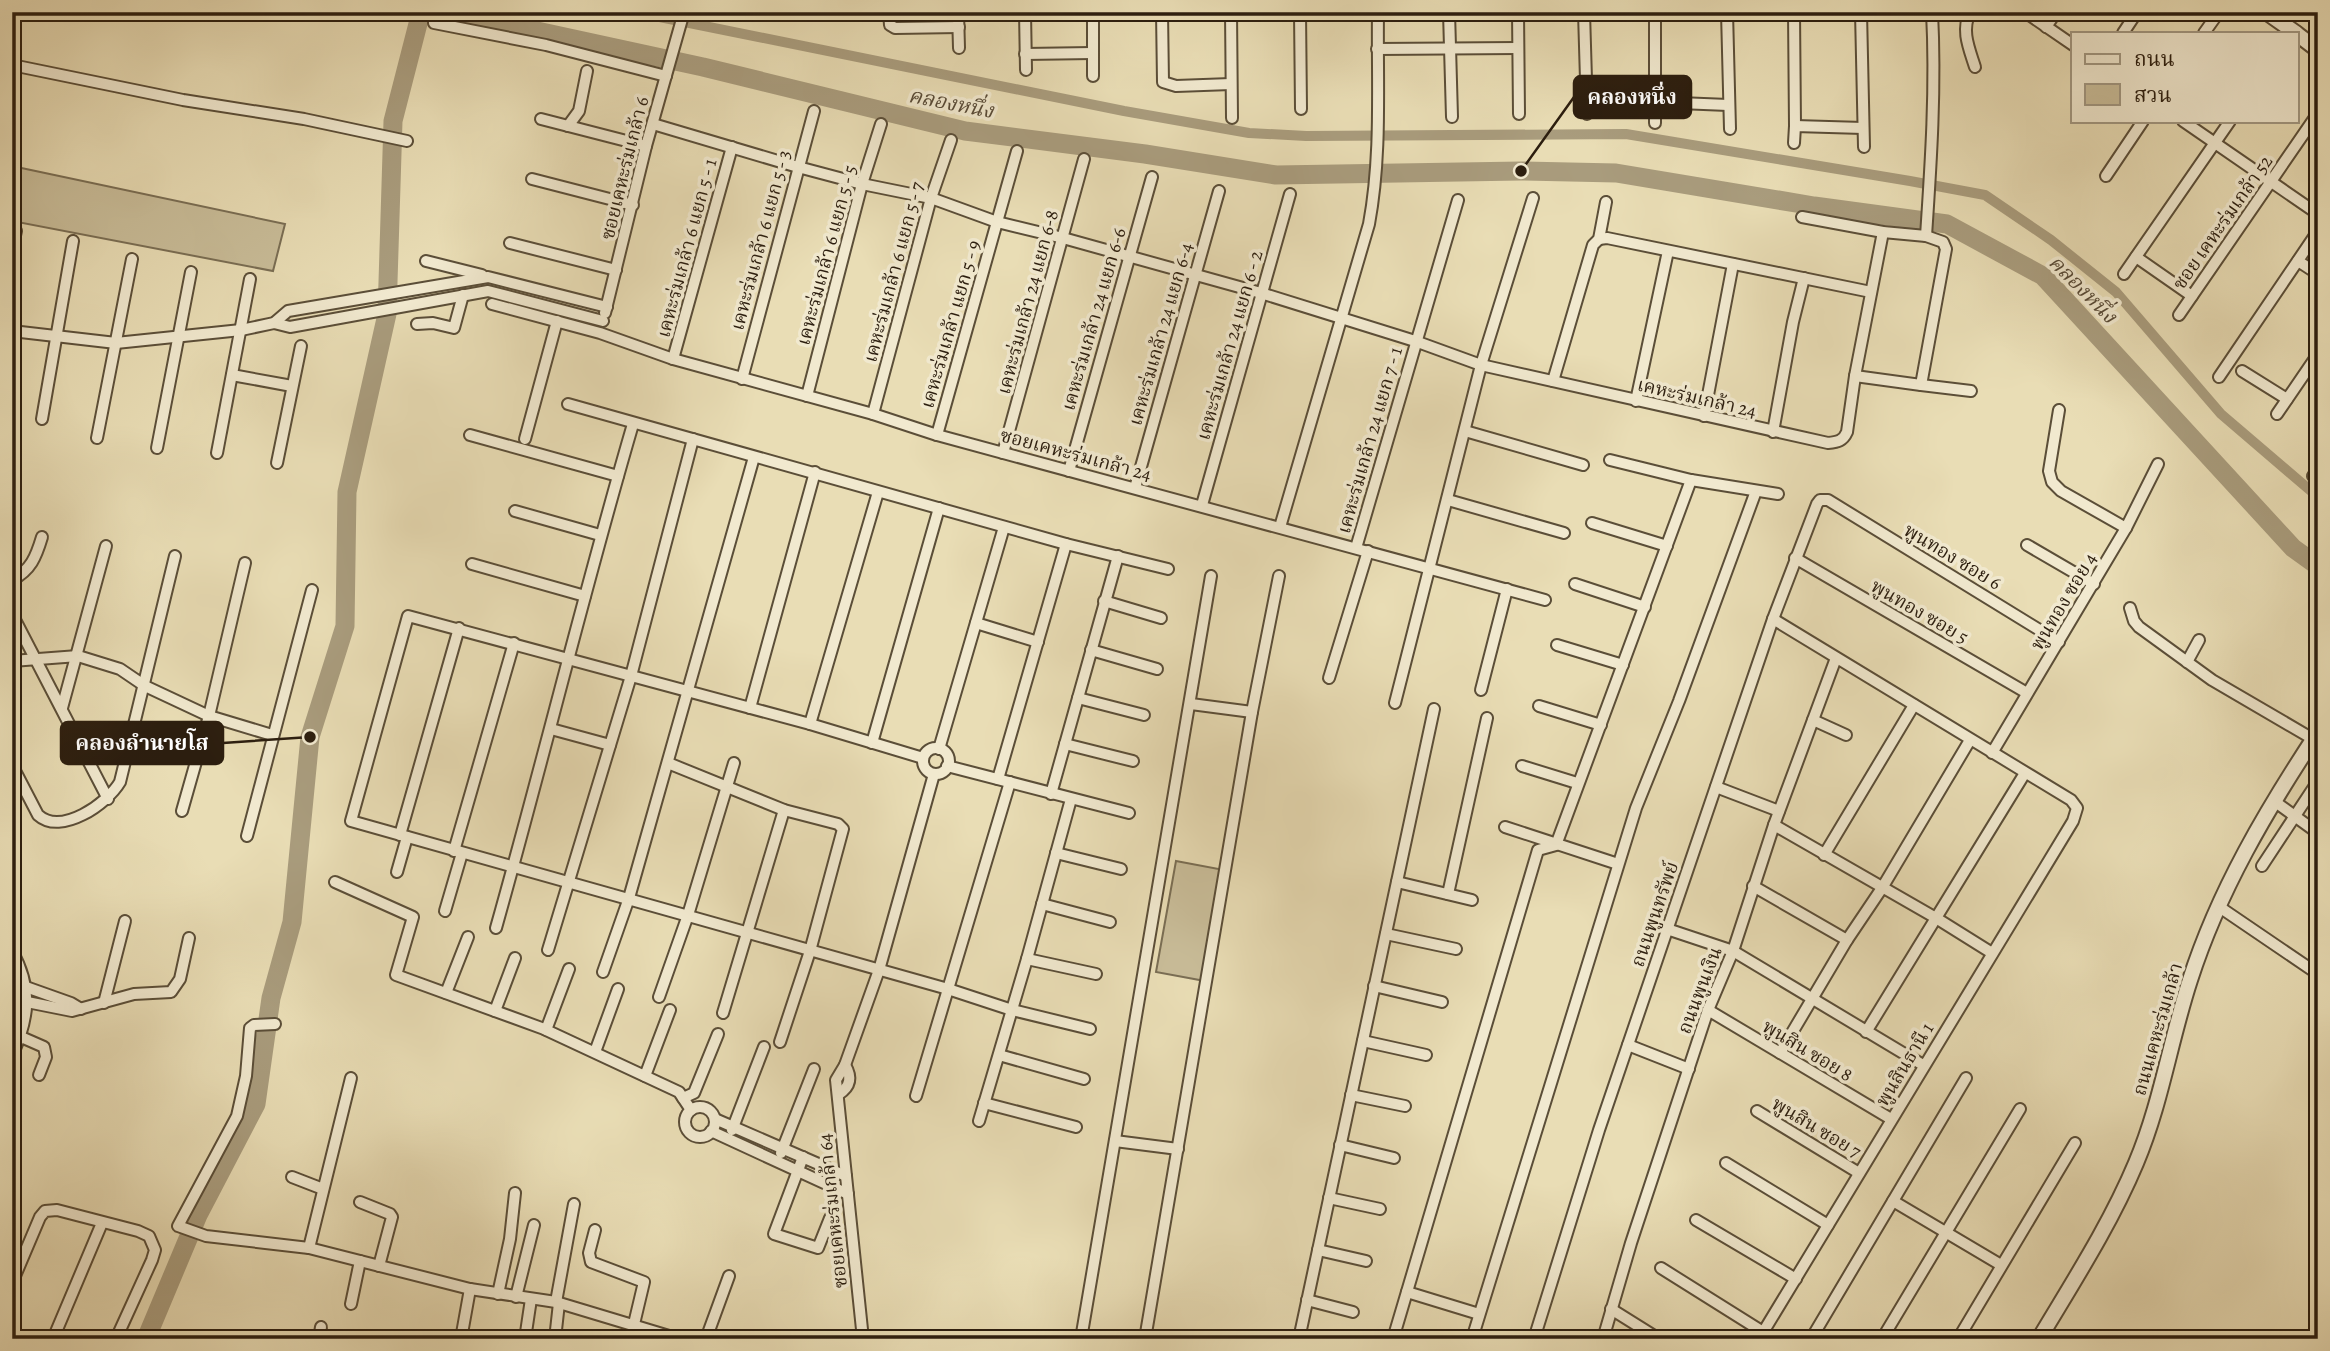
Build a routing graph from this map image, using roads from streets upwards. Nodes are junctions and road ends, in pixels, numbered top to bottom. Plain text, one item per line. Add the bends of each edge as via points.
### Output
1 (890, 12) edge
2 (958, 12) edge
3 (1025, 12) edge
4 (1093, 12) edge
5 (1163, 12) edge
6 (1231, 12) edge
7 (1300, 12) edge
8 (1378, 12) edge
9 (1449, 12) edge
10 (1518, 12) edge
11 (1584, 12) edge
12 (1656, 12) edge
13 (1727, 12) edge
14 (1794, 12) edge
15 (1861, 12) edge
16 (1932, 12) edge
17 (1970, 12) edge
18 (2025, 12) edge
19 (2056, 12) edge
20 (2137, 12) edge
21 (2219, 12) edge
22 (2266, 12) edge
23 (684, 13) edge
24 (434, 23) dead end
25 (959, 27) junction
26 (2046, 27) junction
27 (2124, 32) edge
28 (2205, 32) edge
29 (2292, 32) edge
30 (2298, 36) edge
31 (2071, 44) edge
32 (959, 48) dead end
33 (1450, 48) junction
34 (1518, 48) junction
35 (1377, 49) junction
36 (2318, 50) edge
37 (1093, 53) junction
38 (1026, 54) junction
39 (12, 65) edge
40 (1975, 67) dead end
41 (1026, 70) dead end
42 (587, 71) dead end
43 (667, 73) junction
44 (1093, 76) dead end
45 (1231, 84) junction
46 (1656, 102) junction
47 (1728, 105) junction
48 (1301, 108) dead end
49 (814, 111) dead end
50 (2318, 113) edge
51 (1519, 114) dead end
52 (1587, 114) dead end
53 (1452, 117) dead end
54 (1232, 118) dead end
55 (541, 119) dead end
56 (2142, 122) edge
57 (2185, 122) edge
58 (2229, 122) edge
59 (1655, 123) dead end
60 (653, 124) junction
61 (881, 124) dead end
62 (568, 126) junction
63 (1795, 126) junction
64 (1863, 128) junction
65 (1730, 129) dead end
66 (950, 140) dead end
67 (407, 141) dead end
68 (2215, 142) junction
69 (1794, 143) dead end
70 (646, 146) junction
71 (732, 147) junction
72 (1864, 147) dead end
73 (1017, 151) dead end
74 (1084, 159) dead end
75 (797, 167) junction
76 (2106, 176) dead end
77 (1152, 177) dead end
78 (532, 179) dead end
79 (2271, 181) junction
80 (862, 184) junction
81 (1219, 191) dead end
82 (1290, 194) dead end
83 (931, 198) junction
84 (1533, 198) dead end
85 (1458, 200) dead end
86 (1606, 202) dead end
87 (633, 205) junction
88 (2318, 214) edge
89 (1801, 217) dead end
90 (997, 222) junction
91 (16, 230) dead end
92 (1882, 232) junction
93 (2318, 232) edge
94 (1926, 235) junction
95 (1063, 238) junction
96 (1599, 239) junction
97 (73, 240) dead end
98 (510, 243) dead end
99 (12, 249) edge
100 (1668, 251) junction
101 (1128, 257) junction
102 (2136, 257) junction
103 (132, 259) dead end
104 (426, 261) dead end
105 (2298, 261) junction
106 (1733, 264) junction
107 (616, 270) junction
108 (191, 272) dead end
109 (1195, 274) junction
110 (2124, 274) dead end
111 (2318, 274) edge
112 (488, 277) junction
113 (1804, 278) junction
114 (250, 279) dead end
115 (472, 280) junction
116 (1871, 292) junction
117 (475, 293) junction
118 (1261, 293) junction
119 (463, 295) junction
120 (2192, 296) junction
121 (492, 304) dead end
122 (607, 307) junction
123 (2179, 315) dead end
124 (1341, 318) junction
125 (557, 321) junction
126 (274, 323) junction
127 (417, 324) dead end
128 (602, 327) junction
129 (241, 330) junction
130 (12, 331) edge
131 (55, 337) junction
132 (179, 337) junction
133 (1415, 341) junction
134 (116, 343) junction
135 (301, 346) dead end
136 (2318, 355) edge
137 (673, 359) junction
138 (1481, 365) junction
139 (2242, 371) dead end
140 (232, 375) junction
141 (1855, 376) junction
142 (2219, 377) dead end
143 (742, 379) junction
144 (1553, 381) junction
145 (1921, 385) junction
146 (292, 386) junction
147 (1971, 391) dead end
148 (807, 396) junction
149 (2287, 399) junction
150 (1636, 401) junction
151 (568, 404) dead end
152 (2059, 410) dead end
153 (873, 414) junction
154 (2277, 414) dead end
155 (1704, 416) junction
156 (42, 418) dead end
157 (634, 425) junction
158 (1465, 431) junction
159 (1773, 432) junction
160 (470, 435) dead end
161 (937, 435) junction
162 (97, 438) dead end
163 (524, 439) dead end
164 (693, 439) junction
165 (158, 448) dead end
166 (218, 453) dead end
167 (1003, 453) junction
168 (754, 457) junction
169 (1610, 460) dead end
170 (277, 463) dead end
171 (1583, 464) dead end
172 (2158, 464) dead end
173 (1069, 471) junction
174 (816, 472) junction
175 (618, 476) junction
176 (1691, 480) junction
177 (1135, 488) junction
178 (1756, 491) junction
179 (878, 492) junction
180 (1778, 494) dead end
181 (1448, 500) junction
182 (1822, 502) joint
183 (1202, 505) junction
184 (939, 508) junction
185 (515, 511) dead end
186 (1592, 523) dead end
187 (1004, 527) junction
188 (1280, 527) junction
189 (2126, 528) junction
190 (1564, 533) dead end
191 (600, 535) junction
192 (42, 537) dead end
193 (1066, 544) junction
194 (2027, 545) dead end
195 (106, 546) dead end
196 (1667, 546) junction
197 (1356, 548) junction
198 (1368, 551) junction
199 (175, 556) dead end
200 (1118, 556) junction
201 (1795, 558) junction
202 (245, 563) dead end
203 (472, 564) dead end
204 (1168, 569) dead end
205 (1430, 570) junction
206 (1212, 576) dead end
207 (1279, 576) dead end
208 (12, 580) edge
209 (1575, 584) dead end
210 (2094, 584) junction
211 (313, 590) dead end
212 (1507, 590) junction
213 (585, 596) junction
214 (1545, 600) dead end
215 (1104, 601) junction
216 (1645, 607) junction
217 (2130, 608) dead end
218 (12, 614) edge
219 (1161, 618) dead end
220 (1773, 619) junction
221 (976, 623) junction
222 (459, 628) junction
223 (2199, 640) dead end
224 (1038, 642) junction
225 (2059, 642) junction
226 (514, 643) junction
227 (1557, 645) dead end
228 (1091, 650) junction
229 (78, 656) junction
230 (36, 658) junction
231 (1836, 658) junction
232 (570, 659) junction
233 (12, 661) edge
234 (2187, 662) junction
235 (1623, 665) junction
236 (1157, 669) dead end
237 (631, 676) junction
238 (1329, 678) dead end
239 (145, 686) junction
240 (1481, 690) dead end
241 (688, 691) junction
242 (2027, 693) junction
243 (1078, 698) junction
244 (1395, 703) dead end
245 (1191, 704) junction
246 (1914, 705) junction
247 (1539, 706) dead end
248 (62, 708) junction
249 (750, 708) junction
250 (1434, 709) dead end
251 (1252, 712) junction
252 (1144, 715) dead end
253 (209, 716) junction
254 (1487, 718) dead end
255 (1813, 720) junction
256 (810, 724) junction
257 (1601, 725) junction
258 (551, 729) junction
259 (272, 735) junction
260 (1846, 735) dead end
261 (2315, 736) edge
262 (1970, 740) junction
263 (872, 743) junction
264 (1065, 744) junction
265 (610, 745) junction
266 (940, 748) junction
267 (1992, 753) junction
268 (923, 758) junction
269 (1133, 761) dead end
270 (668, 763) junction
271 (734, 763) dead end
272 (12, 765) edge
273 (947, 766) junction
274 (1522, 766) dead end
275 (2025, 773) junction
276 (934, 774) junction
277 (998, 779) junction
278 (2318, 781) edge
279 (1010, 782) junction
280 (1577, 783) junction
281 (726, 786) junction
282 (1716, 787) junction
283 (1051, 794) junction
284 (108, 799) junction
285 (1071, 800) junction
286 (2274, 801) junction
287 (784, 810) junction
288 (182, 811) dead end
289 (1779, 811) junction
290 (1129, 813) dead end
291 (2294, 817) junction
292 (1774, 824) junction
293 (1505, 827) dead end
294 (2318, 833) edge
295 (247, 836) dead end
296 (404, 836) junction
297 (1556, 845) junction
298 (458, 852) junction
299 (1056, 853) junction
300 (1824, 855) junction
301 (1618, 864) junction
302 (2262, 866) dead end
303 (513, 867) junction
304 (1121, 869) dead end
305 (397, 872) dead end
306 (335, 882) dead end
307 (569, 882) junction
308 (1397, 882) junction
309 (1753, 886) junction
310 (1882, 888) junction
311 (1448, 894) junction
312 (629, 898) junction
313 (1472, 900) dead end
314 (1042, 904) junction
315 (2218, 906) junction
316 (445, 911) dead end
317 (688, 915) junction
318 (1936, 918) junction
319 (125, 921) dead end
320 (1110, 922) dead end
321 (496, 928) dead end
322 (1667, 929) junction
323 (749, 932) junction
324 (1386, 934) junction
325 (468, 937) dead end
326 (189, 938) dead end
327 (1847, 940) junction
328 (1456, 949) dead end
329 (548, 950) dead end
330 (810, 950) junction
331 (12, 951) edge
332 (1733, 951) junction
333 (1992, 953) junction
334 (515, 958) dead end
335 (1027, 958) junction
336 (17, 967) edge
337 (569, 968) dead end
338 (879, 970) junction
339 (603, 972) dead end
340 (1096, 974) dead end
341 (2318, 974) edge
342 (1374, 986) junction
343 (26, 987) junction
344 (618, 989) dead end
345 (948, 989) junction
346 (446, 993) junction
347 (659, 997) dead end
348 (1812, 998) junction
349 (27, 1002) junction
350 (1442, 1002) dead end
351 (104, 1003) junction
352 (81, 1009) junction
353 (670, 1010) dead end
354 (1012, 1010) junction
355 (1708, 1010) junction
356 (495, 1011) junction
357 (723, 1013) dead end
358 (24, 1018) junction
359 (274, 1024) dead end
360 (12, 1027) edge
361 (1090, 1029) dead end
362 (547, 1030) junction
363 (1866, 1032) junction
364 (718, 1034) dead end
365 (17, 1035) edge
366 (1363, 1041) junction
367 (780, 1042) dead end
368 (1628, 1045) junction
369 (764, 1046) dead end
370 (595, 1052) junction
371 (1780, 1053) junction
372 (999, 1055) junction
373 (1426, 1055) dead end
374 (12, 1056) edge
375 (845, 1065) junction
376 (1923, 1065) junction
377 (814, 1069) dead end
378 (1689, 1069) junction
379 (39, 1075) dead end
380 (645, 1076) junction
381 (351, 1078) dead end
382 (1966, 1078) dead end
383 (1084, 1079) dead end
384 (839, 1094) junction
385 (1351, 1095) junction
386 (916, 1096) dead end
387 (683, 1098) junction
388 (984, 1103) junction
389 (1405, 1106) dead end
390 (2020, 1109) dead end
391 (691, 1110) junction
392 (1757, 1111) dead end
393 (715, 1119) junction
394 (1891, 1119) junction
395 (979, 1121) dead end
396 (733, 1127) junction
397 (1076, 1128) dead end
398 (711, 1132) junction
399 (728, 1139) junction
400 (1115, 1141) junction
401 (2075, 1143) dead end
402 (1340, 1145) junction
403 (782, 1148) junction
404 (1178, 1149) junction
405 (803, 1157) junction
406 (1394, 1158) dead end
407 (777, 1162) junction
408 (1726, 1163) dead end
409 (797, 1171) junction
410 (1859, 1173) junction
411 (846, 1176) junction
412 (292, 1177) dead end
413 (323, 1189) junction
414 (514, 1193) dead end
415 (848, 1194) junction
416 (1329, 1198) junction
417 (1893, 1200) junction
418 (360, 1202) dead end
419 (574, 1204) dead end
420 (1380, 1209) dead end
421 (830, 1218) dead end
422 (1696, 1220) dead end
423 (102, 1223) junction
424 (534, 1225) dead end
425 (1828, 1225) junction
426 (595, 1230) dead end
427 (1946, 1233) junction
428 (309, 1248) junction
429 (1318, 1250) junction
430 (360, 1261) junction
431 (1366, 1261) dead end
432 (2001, 1265) junction
433 (379, 1266) junction
434 (1661, 1268) dead end
435 (729, 1276) dead end
436 (1796, 1279) junction
437 (12, 1283) edge
438 (470, 1289) junction
439 (1406, 1292) junction
440 (498, 1294) junction
441 (516, 1297) junction
442 (531, 1299) junction
443 (1307, 1300) junction
444 (557, 1303) junction
445 (351, 1304) dead end
446 (1611, 1309) junction
447 (1353, 1312) dead end
448 (1479, 1314) junction
449 (634, 1324) junction
450 (321, 1326) dead end
451 (647, 1334) edge
452 (1761, 1335) edge
453 (53, 1339) edge
454 (116, 1339) edge
455 (318, 1339) edge
456 (461, 1339) edge
457 (525, 1339) edge
458 (555, 1339) edge
459 (679, 1339) edge
460 (706, 1339) edge
461 (863, 1339) edge
462 (1081, 1339) edge
463 (1145, 1339) edge
464 (1299, 1339) edge
465 (1393, 1339) edge
466 (1472, 1339) edge
467 (1534, 1339) edge
468 (1603, 1339) edge
469 (1659, 1339) edge
470 (1811, 1339) edge
471 (1882, 1339) edge
472 (1958, 1339) edge
473 (2039, 1339) edge

1 - 25 street via 890,25 895,29
2 - 25 street
3 - 38 street
4 - 37 street
5 - 45 street via 1163,82 1176,86
6 - 45 street
7 - 48 street
8 - 35 street
9 - 33 street
10 - 34 street
11 - 52 street
12 - 46 street
13 - 47 street
14 - 63 street
15 - 64 street
16 - 94 street
17 - 40 street via 1965,38
18 - 26 street
19 - 26 street
20 - 27 street
21 - 28 street
22 - 29 street
23 - 43 street, ซอยเคหะร่มเกล้า 6
24 - 43 street
25 - 32 street
26 - 31 street
30 - 36 street
33 - 34 street
33 - 35 street
33 - 53 street
34 - 51 street
35 - 124 street via 1376,187 1370,224
37 - 38 street
37 - 44 street
38 - 41 street
39 - 67 street
42 - 62 street via 579,111
43 - 60 street, ซอยเคหะร่มเกล้า 6
45 - 54 street
46 - 47 street
46 - 59 street
47 - 65 street
49 - 75 street, เคหะร่มเกล้า 6 แยก 5 - 3
50 - 79 street, ซอย เคหะร่มเกล้า 52
55 - 62 street
56 - 76 street
57 - 68 street
58 - 68 street
60 - 70 street, ซอยเคหะร่มเกล้า 6
60 - 71 street, เคหะร่มเกล้า 24
61 - 80 street, เคหะร่มเกล้า 6 แยก 5 - 5
62 - 70 street
63 - 64 street
63 - 69 street
64 - 72 street
66 - 83 street, เคหะร่มเกล้า 6 แยก 5 - 7
68 - 79 street
68 - 102 street
70 - 87 street, ซอยเคหะร่มเกล้า 6
71 - 75 street, เคหะร่มเกล้า 24
71 - 137 street, เคหะร่มเกล้า 6 แยก 5 - 1
73 - 90 street, เคหะร่มเกล้า แยก 5 - 9
74 - 95 street, เคหะร่มเกล้า 24 แยก 6-8
75 - 80 street, เคหะร่มเกล้า 24
75 - 143 street, เคหะร่มเกล้า 6 แยก 5 - 3
77 - 101 street, เคหะร่มเกล้า 24 แยก 6-6
78 - 87 street
79 - 88 street
79 - 120 street, ซอย เคหะร่มเกล้า 52
80 - 83 street, เคหะร่มเกล้า 24
80 - 148 street, เคหะร่มเกล้า 6 แยก 5 - 5
81 - 109 street, เคหะร่มเกล้า 24 แยก 6-4
82 - 118 street, เคหะร่มเกล้า 24 แยก 6 - 2
83 - 90 street, เคหะร่มเกล้า 24
83 - 153 street, เคหะร่มเกล้า 6 แยก 5 - 7
84 - 138 street
85 - 133 street, เคหะร่มเกล้า 24 แยก 7 - 1
86 - 96 street
87 - 107 street, ซอยเคหะร่มเกล้า 6
89 - 92 street
90 - 95 street, เคหะร่มเกล้า 24
90 - 161 street, เคหะร่มเกล้า แยก 5 - 9
91 - 99 street
92 - 94 street
92 - 116 street, เคหะร่มเกล้า 24
93 - 105 street
94 - 145 street via 1943,242 1946,249
95 - 101 street, เคหะร่มเกล้า 24
95 - 167 street, เคหะร่มเกล้า 24 แยก 6-8
96 - 100 street
96 - 144 street via 1593,246
97 - 131 street
98 - 107 street
100 - 106 street
100 - 150 street
101 - 109 street, เคหะร่มเกล้า 24
101 - 173 street, เคหะร่มเกล้า 24 แยก 6-6
102 - 110 street
102 - 120 street
103 - 134 street
104 - 112 street
105 - 111 street
105 - 142 street
106 - 113 street
106 - 155 street
107 - 122 street, ซอยเคหะร่มเกล้า 6
108 - 132 street
109 - 118 street, เคหะร่มเกล้า 24
109 - 177 street, เคหะร่มเกล้า 24 แยก 6-4
112 - 115 street
112 - 122 street
113 - 116 street
113 - 159 street
114 - 129 street
115 - 117 street
115 - 126 street via 288,311
116 - 141 street, เคหะร่มเกล้า 24
117 - 119 street
117 - 128 street via 488,291
118 - 124 street, เคหะร่มเกล้า 24
118 - 183 street, เคหะร่มเกล้า 24 แยก 6 - 2
119 - 126 street via 290,327
119 - 127 street via 454,328
120 - 123 street, ซอย เคหะร่มเกล้า 52
121 - 125 street
122 - 128 street, ซอยเคหะร่มเกล้า 6
124 - 133 street, เคหะร่มเกล้า 24
124 - 188 street
125 - 128 street
125 - 163 street
126 - 129 street
128 - 137 street, ซอยเคหะร่มเกล้า 24
129 - 132 street
129 - 140 street
130 - 131 street
131 - 134 street
131 - 156 street
132 - 134 street
132 - 165 street
133 - 138 street, เคหะร่มเกล้า 24
133 - 197 street, เคหะร่มเกล้า 24 แยก 7 - 1
134 - 162 street
135 - 146 street
136 - 149 street
137 - 143 street, ซอยเคหะร่มเกล้า 24
138 - 144 street, เคหะร่มเกล้า 24
138 - 158 street
139 - 149 street
140 - 146 street
140 - 166 street
141 - 145 street
141 - 159 street, เคหะร่มเกล้า 24 via 1844,439 1828,443
143 - 148 street, ซอยเคหะร่มเกล้า 24
144 - 150 street, เคหะร่มเกล้า 24
145 - 147 street
146 - 170 street
148 - 153 street, ซอยเคหะร่มเกล้า 24
149 - 154 street
150 - 155 street, เคหะร่มเกล้า 24
151 - 157 street
152 - 189 street via 2049,471 2052,482
153 - 161 street, ซอยเคหะร่มเกล้า 24
155 - 159 street, เคหะร่มเกล้า 24
157 - 164 street
157 - 175 street
158 - 171 street
158 - 181 street
160 - 175 street
161 - 167 street, ซอยเคหะร่มเกล้า 24
164 - 168 street
164 - 237 street
167 - 173 street, ซอยเคหะร่มเกล้า 24
168 - 174 street
168 - 241 street
169 - 176 street
172 - 189 street, พูนทอง ซอย 4
173 - 177 street, ซอยเคหะร่มเกล้า 24
174 - 179 street
174 - 249 street
175 - 191 street
176 - 178 street
176 - 196 street
177 - 183 street, ซอยเคหะร่มเกล้า 24
178 - 180 street
178 - 301 street
179 - 184 street
179 - 256 street
181 - 190 street
181 - 205 street
182 - 201 street, ถนนพูนทรัพย์
182 - 225 street, พูนทอง ซอย 6
183 - 188 street, ซอยเคหะร่มเกล้า 24
184 - 187 street
184 - 263 street
185 - 191 street
186 - 196 street
187 - 193 street
187 - 221 street
188 - 197 street, ซอยเคหะร่มเกล้า 24
189 - 210 street, พูนทอง ซอย 4
191 - 213 street
192 - 208 street via 35,560
193 - 200 street
193 - 224 street
194 - 210 street
195 - 229 street
196 - 216 street
197 - 198 street, ซอยเคหะร่มเกล้า 24
198 - 205 street, ซอยเคหะร่มเกล้า 24
198 - 238 street
199 - 239 street
200 - 204 street
200 - 215 street
201 - 220 street, ถนนพูนทรัพย์
201 - 242 street, พูนทอง ซอย 5
202 - 253 street
203 - 213 street
205 - 212 street, ซอยเคหะร่มเกล้า 24
205 - 244 street
206 - 245 street
207 - 251 street
209 - 216 street
210 - 225 street, พูนทอง ซอย 4
211 - 259 street
212 - 214 street, ซอยเคหะร่มเกล้า 24
212 - 240 street
213 - 232 street
215 - 219 street
215 - 228 street
216 - 235 street
217 - 234 street via 2139,627
218 - 230 street
220 - 231 street
220 - 282 street, ถนนพูนทรัพย์
221 - 224 street
221 - 266 street
222 - 226 street
222 - 296 street
222 - 296 street via 406,617 351,819
223 - 234 street
224 - 277 street
225 - 242 street, พูนทอง ซอย 4
226 - 232 street
226 - 298 street
227 - 235 street
228 - 236 street
228 - 243 street
229 - 230 street
229 - 239 street via 120,669
229 - 248 street
230 - 233 street
230 - 248 street
231 - 246 street
231 - 255 street, ถนนพูนเงิน
232 - 237 street
232 - 258 street
234 - 261 street
235 - 257 street
237 - 241 street
237 - 265 street
239 - 253 street
239 - 284 street via 120,782
241 - 249 street
241 - 270 street
242 - 267 street, พูนทอง ซอย 4
243 - 252 street
243 - 264 street
245 - 251 street
245 - 400 street
246 - 262 street
246 - 300 street
247 - 257 street
248 - 284 street
249 - 256 street
250 - 308 street
251 - 404 street
253 - 259 street
253 - 288 street
254 - 311 street
255 - 260 street
255 - 289 street, ถนนพูนเงิน
256 - 263 street
257 - 280 street
258 - 265 street
258 - 303 street
259 - 295 street
261 - 286 street, ถนนเคหะร่มเกล้า
262 - 267 street
262 - 310 street
263 - 268 street
264 - 269 street
264 - 283 street
265 - 307 street
266 - 268 street via 929,750
266 - 273 street via 947,755
267 - 275 street
268 - 276 street via 925,769
270 - 281 street
270 - 312 street
271 - 281 street
272 - 284 street via 44,821 64,823
273 - 276 street
273 - 277 street
274 - 280 street
275 - 318 street
275 - 333 street, พูนสินธานี 1 via 2077,808
276 - 338 street
277 - 279 street
278 - 291 street
279 - 283 street
279 - 345 street
280 - 297 street
281 - 287 street
281 - 317 street
282 - 289 street
282 - 322 street, ถนนพูนทรัพย์
283 - 285 street
285 - 290 street
285 - 299 street
286 - 291 street
286 - 315 street, ถนนเคหะร่มเกล้า
287 - 323 street
287 - 330 street via 843,829
289 - 292 street, ถนนพูนเงิน
291 - 294 street
291 - 302 street
292 - 300 street
292 - 309 street, ถนนพูนเงิน
293 - 297 street
296 - 298 street
296 - 305 street
297 - 301 street
297 - 439 street via 1538,850
298 - 303 street
298 - 316 street
299 - 304 street
299 - 314 street
300 - 310 street
301 - 448 street
303 - 307 street
303 - 321 street
306 - 346 street via 412,917 396,975
307 - 312 street
307 - 329 street
308 - 311 street
308 - 324 street
309 - 327 street
309 - 332 street, ถนนพูนเงิน
310 - 318 street
310 - 327 street
311 - 313 street
312 - 317 street
312 - 339 street
314 - 320 street
314 - 335 street
315 - 341 street
315 - 473 street, ถนนเคหะร่มเกล้า via 2189,982 2136,1164
317 - 323 street
317 - 347 street
318 - 333 street
318 - 363 street
319 - 351 street
322 - 332 street
322 - 368 street, ถนนพูนทรัพย์
323 - 330 street
323 - 357 street
324 - 328 street
324 - 342 street
325 - 346 street
326 - 351 street via 180,979 171,992
327 - 348 street
330 - 338 street
330 - 367 street
331 - 336 street
332 - 348 street
332 - 355 street, ถนนพูนเงิน
333 - 376 street, พูนสินธานี 1
334 - 356 street
335 - 340 street
335 - 354 street
336 - 343 street
337 - 362 street
338 - 345 street
338 - 375 street
342 - 350 street
342 - 366 street
343 - 349 street
343 - 352 street
344 - 370 street
345 - 354 street
345 - 386 street
346 - 356 street
348 - 363 street
348 - 371 street
349 - 352 street via 65,1011
349 - 358 street
351 - 352 street
353 - 380 street
354 - 361 street
354 - 372 street
355 - 371 street, พูนสิน ซอย 8
355 - 378 street, ถนนพูนเงิน
356 - 362 street
358 - 360 street
358 - 365 street
359 - 428 street via 250,1028 237,1116 178,1224 206,1236
362 - 370 street
363 - 376 street
364 - 387 street via 694,1093
365 - 374 street
365 - 379 street via 44,1047 46,1057
366 - 373 street
366 - 385 street
368 - 378 street
368 - 467 street, ถนนพูนทรัพย์
369 - 396 street
370 - 380 street
371 - 394 street, พูนสิน ซอย 8
372 - 383 street
372 - 388 street
375 - 384 street, ซอยเคหะร่มเกล้า 64 via 836,1080
375 - 384 street via 850,1081
376 - 394 street, พูนสินธานี 1
377 - 403 street
378 - 446 street, ถนนพูนเงิน
380 - 387 street
381 - 413 street
382 - 417 street
384 - 411 street, ซอยเคหะร่มเกล้า 64
385 - 389 street
385 - 402 street
387 - 391 street
388 - 395 street
388 - 397 street
390 - 427 street
391 - 393 street via 706,1108
391 - 398 street via 685,1121 688,1131 697,1136
392 - 410 street, พูนสิน ซอย 7
393 - 396 street
393 - 398 street
394 - 410 street, พูนสินธานี 1
396 - 399 street
396 - 403 street
398 - 399 street
399 - 407 street
400 - 404 street
400 - 462 street
401 - 432 street
402 - 406 street
402 - 416 street
403 - 405 street
403 - 407 street
404 - 463 street
405 - 409 street
405 - 411 street
407 - 409 street
408 - 425 street
409 - 415 street
409 - 421 street via 774,1234 818,1248
410 - 425 street, พูนสินธานี 1
411 - 415 street, ซอยเคหะร่มเกล้า 64
412 - 413 street
413 - 428 street
414 - 440 street
415 - 461 street, ซอยเคหะร่มเกล้า 64
416 - 420 street
416 - 429 street
417 - 427 street
417 - 470 street
418 - 433 street via 392,1217
419 - 444 street
422 - 436 street
423 - 437 street via 45,1211
423 - 453 street
423 - 454 street via 149,1236 155,1250
424 - 441 street
425 - 436 street, พูนสินธานี 1
426 - 449 street via 591,1262 644,1282
427 - 432 street
427 - 471 street
428 - 430 street
429 - 431 street
429 - 443 street
430 - 433 street
430 - 445 street
432 - 472 street
433 - 438 street
434 - 452 street
435 - 460 street
436 - 452 street, พูนสินธานี 1
438 - 440 street
438 - 456 street
439 - 448 street
439 - 465 street
440 - 441 street
441 - 442 street
442 - 444 street
442 - 457 street
443 - 447 street
443 - 464 street
444 - 449 street
444 - 458 street
446 - 468 street, ถนนพูนเงิน
446 - 469 street
448 - 466 street
449 - 451 street
450 - 455 street
451 - 459 street

